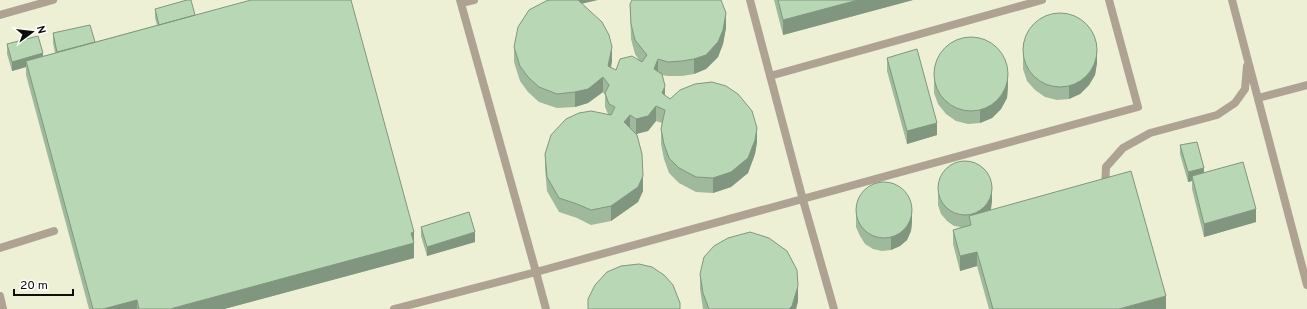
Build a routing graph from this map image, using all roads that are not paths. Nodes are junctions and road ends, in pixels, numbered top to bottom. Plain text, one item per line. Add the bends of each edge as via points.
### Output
1 (53, 0) edge
2 (474, 0) edge
3 (750, 0) edge
4 (1042, 0) edge
5 (1109, 0) edge
6 (1232, 0) edge
7 (461, 2) edge
8 (0, 15) edge
9 (1248, 59) junction
10 (770, 76) junction
11 (1307, 85) edge
12 (1258, 98) junction
13 (1105, 189) edge
14 (803, 200) junction
15 (54, 231) dead end
16 (0, 248) edge
17 (536, 272) junction
18 (1307, 285) edge
19 (0, 296) edge
20 (3, 309) edge
21 (394, 309) edge
22 (546, 309) edge
23 (834, 309) edge

1 - 8 lane
2 - 7 lane
3 - 10 lane
4 - 10 lane
5 - 14 lane via 1138,108
6 - 9 lane
7 - 17 lane
9 - 12 lane
9 - 13 lane via 1245,89 1235,102 1217,115 1150,133 1123,148 1106,167
10 - 14 lane
11 - 12 lane
12 - 18 lane
14 - 17 lane
14 - 23 lane
15 - 16 lane
17 - 21 lane
17 - 22 lane
19 - 20 lane

